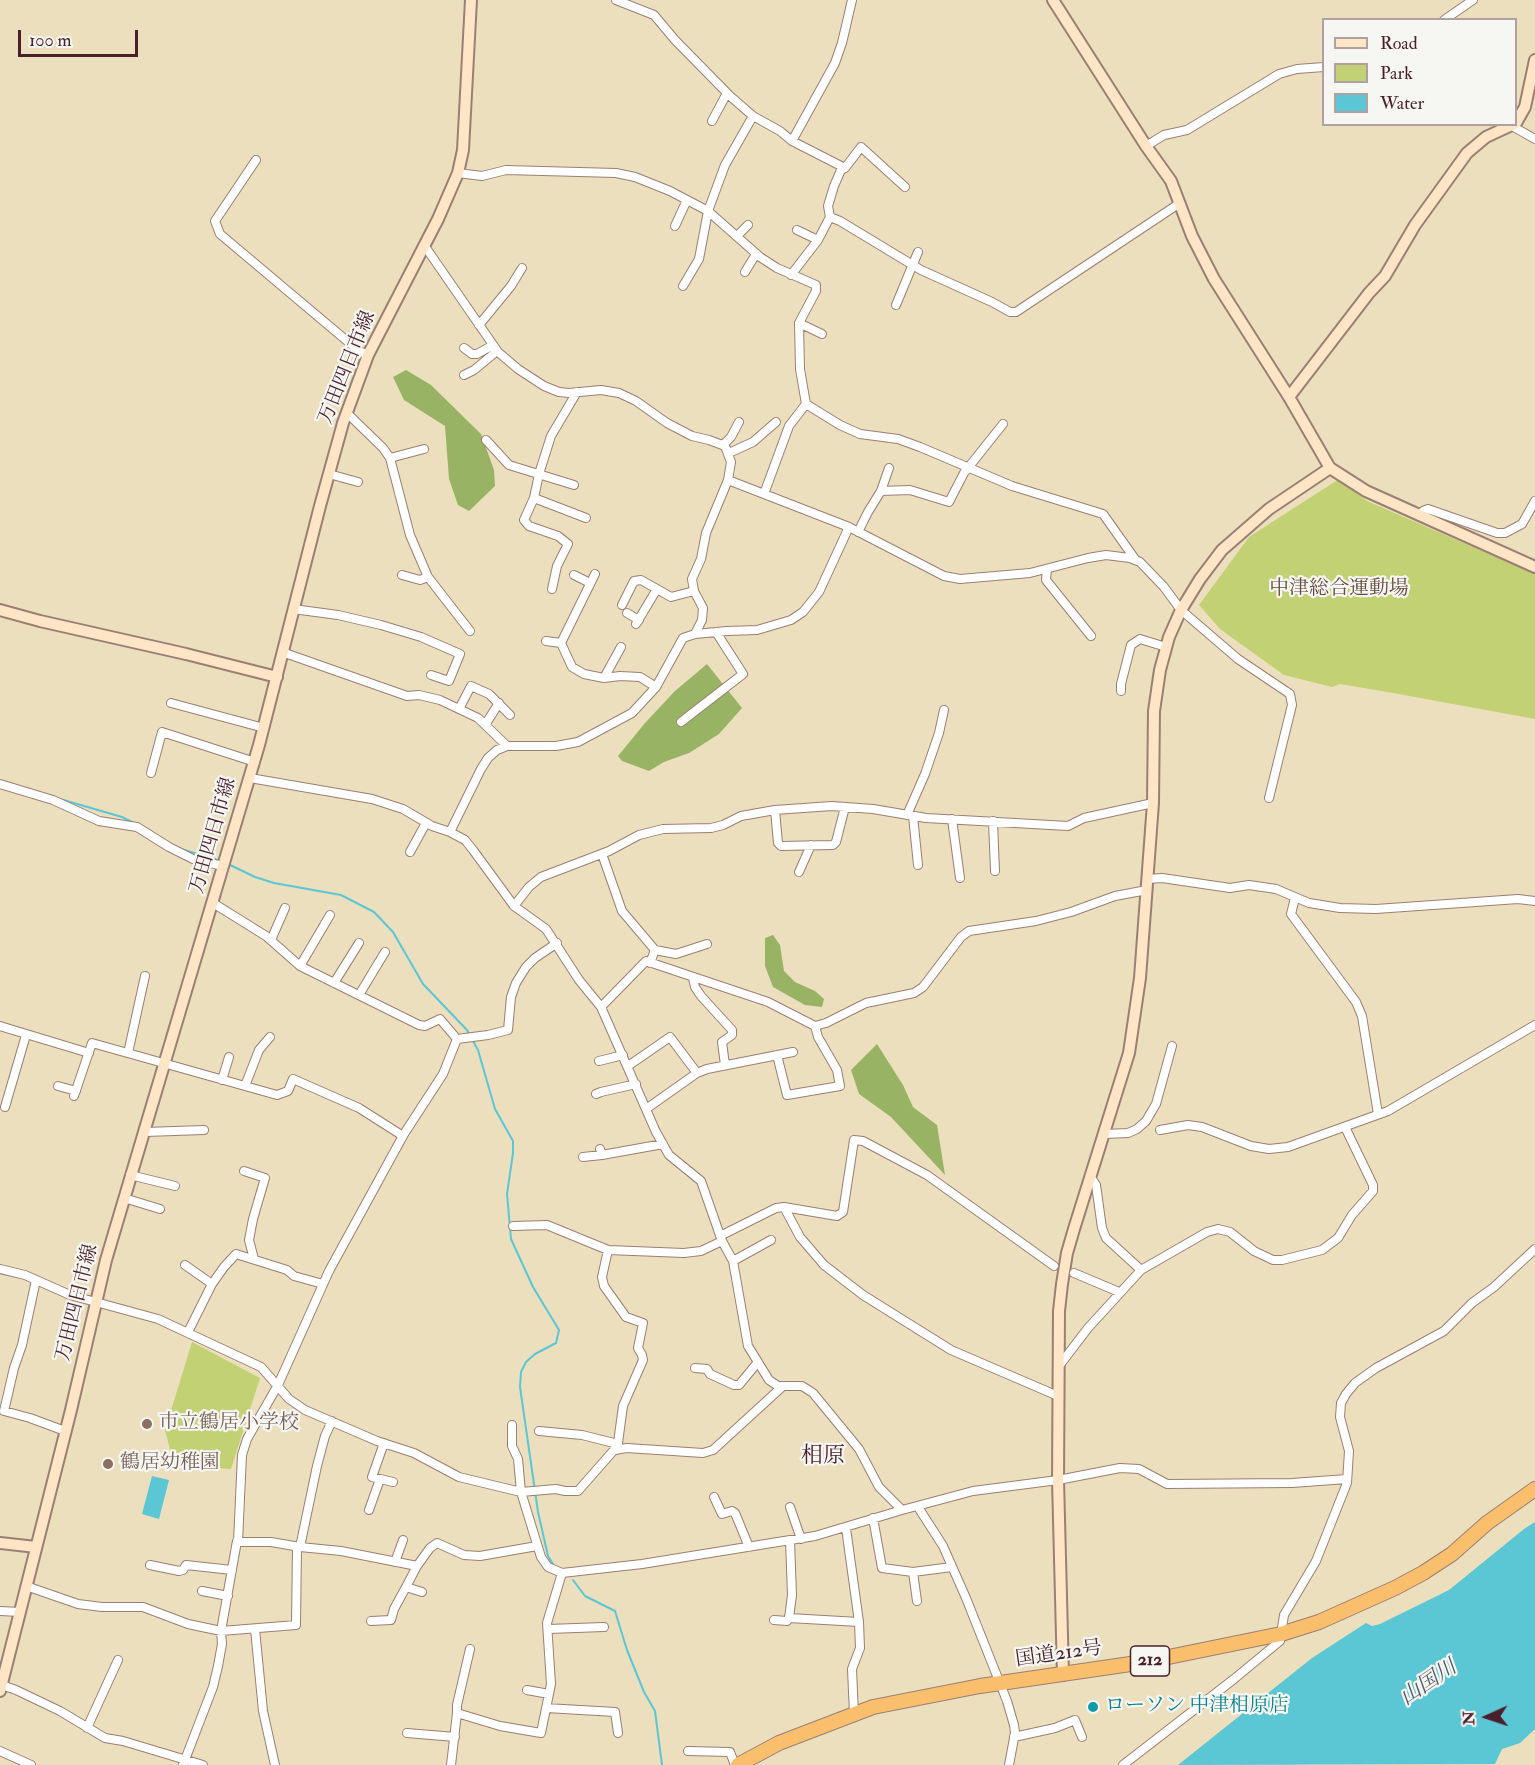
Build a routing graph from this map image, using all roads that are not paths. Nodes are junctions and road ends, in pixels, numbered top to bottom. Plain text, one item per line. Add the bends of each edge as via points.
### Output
1 (471, 0) edge
2 (616, 0) edge
3 (852, 0) edge
4 (1053, 0) edge
5 (1473, 0) edge
6 (1447, 18) edge
7 (1535, 60) edge
8 (1322, 67) edge
9 (1533, 85) edge
10 (727, 93) junction
11 (1531, 99) edge
12 (753, 116) junction
13 (1517, 120) edge
14 (712, 121) dead end
15 (1510, 126) edge
16 (1517, 126) edge
17 (1535, 139) edge
18 (792, 141) junction
19 (1146, 146) junction
20 (256, 160) dead end
21 (845, 168) junction
22 (458, 173) junction
23 (905, 187) dead end
24 (687, 200) junction
25 (1180, 203) junction
26 (708, 211) junction
27 (830, 218) junction
28 (748, 225) dead end
29 (675, 226) dead end
30 (797, 230) dead end
31 (737, 236) junction
32 (818, 240) junction
33 (424, 245) junction
34 (918, 252) dead end
35 (756, 254) junction
36 (912, 265) junction
37 (522, 268) dead end
38 (745, 272) dead end
39 (791, 275) junction
40 (683, 286) dead end
41 (896, 305) dead end
42 (799, 323) junction
43 (479, 325) junction
44 (822, 334) dead end
45 (464, 348) dead end
46 (495, 348) junction
47 (368, 355) junction
48 (464, 375) dead end
49 (577, 392) junction
50 (1289, 397) junction
51 (806, 404) junction
52 (347, 413) junction
53 (739, 422) dead end
54 (776, 422) dead end
55 (1003, 424) dead end
56 (486, 440) dead end
57 (723, 445) junction
58 (424, 449) dead end
59 (729, 453) junction
60 (390, 458) junction
61 (969, 467) junction
62 (889, 468) dead end
63 (1330, 468) junction
64 (329, 474) junction
65 (539, 474) junction
66 (728, 480) junction
67 (358, 482) dead end
68 (574, 485) dead end
69 (881, 491) junction
70 (764, 494) junction
71 (534, 498) junction
72 (1535, 501) edge
73 (1420, 516) junction
74 (586, 519) dead end
75 (849, 527) junction
76 (858, 532) junction
77 (1136, 560) junction
78 (1535, 567) edge
79 (1047, 570) junction
80 (595, 574) dead end
81 (402, 575) dead end
82 (574, 575) dead end
83 (428, 576) junction
84 (590, 583) junction
85 (552, 589) dead end
86 (657, 589) junction
87 (694, 591) junction
88 (622, 605) dead end
89 (293, 609) junction
90 (0, 610) edge
91 (1181, 610) junction
92 (627, 613) dead end
93 (470, 631) dead end
94 (716, 632) junction
95 (695, 634) junction
96 (1091, 636) dead end
97 (546, 641) dead end
98 (561, 643) junction
99 (621, 647) dead end
100 (1166, 647) junction
101 (282, 652) junction
102 (431, 675) dead end
103 (277, 677) junction
104 (604, 678) junction
105 (656, 687) junction
106 (1121, 691) dead end
107 (171, 703) dead end
108 (499, 703) junction
109 (459, 709) junction
110 (944, 710) dead end
111 (510, 715) dead end
112 (681, 722) dead end
113 (486, 725) junction
114 (264, 728) junction
115 (507, 746) junction
116 (255, 762) junction
117 (151, 773) dead end
118 (250, 777) junction
119 (0, 784) edge
120 (1269, 798) dead end
121 (1152, 803) junction
122 (845, 807) junction
123 (775, 810) junction
124 (910, 815) junction
125 (951, 819) junction
126 (993, 821) junction
127 (426, 823) junction
128 (450, 832) junction
129 (810, 845) junction
130 (410, 852) dead end
131 (602, 854) junction
132 (918, 865) dead end
133 (223, 866) junction
134 (995, 871) dead end
135 (799, 872) dead end
136 (960, 878) dead end
137 (1147, 885) junction
138 (1295, 898) junction
139 (1535, 902) edge
140 (213, 903) junction
141 (514, 906) junction
142 (285, 908) dead end
143 (330, 915) dead end
144 (271, 940) junction
145 (359, 943) dead end
146 (557, 943) junction
147 (707, 944) dead end
148 (655, 950) junction
149 (385, 952) dead end
150 (650, 963) junction
151 (300, 966) junction
152 (145, 976) dead end
153 (693, 978) junction
154 (334, 983) junction
155 (359, 995) junction
156 (601, 1007) junction
157 (1535, 1025) edge
158 (0, 1026) edge
159 (815, 1026) junction
160 (26, 1035) junction
161 (270, 1037) dead end
162 (457, 1038) junction
163 (1172, 1046) dead end
164 (794, 1052) dead end
165 (89, 1053) junction
166 (128, 1053) junction
167 (623, 1055) junction
168 (777, 1055) junction
169 (230, 1057) dead end
170 (599, 1062) dead end
171 (165, 1064) junction
172 (725, 1065) junction
173 (628, 1066) junction
174 (697, 1073) junction
175 (222, 1080) junction
176 (636, 1084) junction
177 (58, 1086) dead end
178 (245, 1086) junction
179 (596, 1095) dead end
180 (4, 1107) dead end
181 (646, 1109) junction
182 (1378, 1114) junction
183 (1345, 1127) junction
184 (204, 1130) dead end
185 (1160, 1130) dead end
186 (145, 1132) junction
187 (1104, 1134) junction
188 (403, 1136) junction
189 (663, 1144) junction
190 (583, 1157) dead end
191 (244, 1171) dead end
192 (130, 1175) junction
193 (1090, 1176) junction
194 (175, 1186) dead end
195 (124, 1198) junction
196 (784, 1206) junction
197 (160, 1209) dead end
198 (513, 1226) dead end
199 (721, 1238) junction
200 (771, 1240) dead end
201 (608, 1250) junction
202 (1535, 1250) edge
203 (254, 1260) junction
204 (732, 1261) junction
205 (185, 1265) dead end
206 (1054, 1266) dead end
207 (0, 1269) edge
208 (1141, 1270) junction
209 (1074, 1273) dead end
210 (36, 1280) junction
211 (212, 1284) junction
212 (323, 1284) junction
213 (1119, 1292) junction
214 (95, 1300) junction
215 (188, 1332) junction
216 (758, 1362) junction
217 (1059, 1366) junction
218 (695, 1368) dead end
219 (278, 1385) junction
220 (783, 1386) junction
221 (4, 1395) edge
222 (1058, 1396) junction
223 (332, 1421) junction
224 (512, 1425) dead end
225 (65, 1431) junction
226 (539, 1431) dead end
227 (384, 1443) junction
228 (617, 1447) junction
229 (380, 1479) junction
230 (1347, 1479) junction
231 (1058, 1480) junction
232 (393, 1482) dead end
233 (1535, 1489) edge
234 (521, 1492) junction
235 (714, 1497) dead end
236 (790, 1507) dead end
237 (918, 1507) junction
238 (369, 1510) dead end
239 (902, 1510) junction
240 (873, 1518) junction
241 (846, 1528) junction
242 (801, 1539) junction
243 (402, 1540) dead end
244 (789, 1540) junction
245 (238, 1542) junction
246 (0, 1543) edge
247 (537, 1545) junction
248 (36, 1547) junction
249 (298, 1547) junction
250 (749, 1547) junction
251 (395, 1562) junction
252 (150, 1565) dead end
253 (417, 1566) junction
254 (952, 1567) junction
255 (232, 1570) junction
256 (913, 1572) junction
257 (562, 1573) junction
258 (26, 1586) junction
259 (406, 1587) junction
260 (202, 1591) dead end
261 (422, 1592) dead end
262 (228, 1596) junction
263 (917, 1601) dead end
264 (0, 1611) edge
265 (20, 1612) junction
266 (789, 1618) junction
267 (774, 1620) dead end
268 (370, 1621) dead end
269 (860, 1622) junction
270 (604, 1627) dead end
271 (255, 1629) junction
272 (548, 1629) junction
273 (222, 1631) junction
274 (1281, 1634) junction
275 (470, 1649) dead end
276 (118, 1660) dead end
277 (1063, 1675) junction
278 (999, 1683) junction
279 (1, 1688) edge
280 (527, 1690) dead end
281 (549, 1694) junction
282 (546, 1708) junction
283 (457, 1713) junction
284 (854, 1714) junction
285 (87, 1728) junction
286 (407, 1732) dead end
287 (618, 1733) dead end
288 (454, 1737) junction
289 (1014, 1737) junction
290 (1082, 1737) dead end
291 (687, 1750) dead end
292 (0, 1751) edge
293 (184, 1762) edge
294 (31, 1765) edge
295 (203, 1765) edge
296 (275, 1765) edge
297 (452, 1765) edge
298 (736, 1765) edge
299 (1009, 1765) edge
300 (1123, 1765) edge

1 - 22 street, 万田四日市線 via 463,150
2 - 10 street via 654,15
3 - 18 street via 835,63
4 - 19 street
5 - 6 street
7 - 9 street
8 - 19 street via 1279,74 1187,130 1164,135
9 - 11 street
10 - 12 street
10 - 14 street
11 - 13 street
12 - 18 street
12 - 26 street via 725,165
15 - 50 street via 1486,137 1467,153 1415,225 1385,276
16 - 17 street
18 - 21 street
19 - 25 street via 1171,181
20 - 47 street via 215,222 220,234
21 - 23 street via 861,147
21 - 27 street via 828,206
22 - 24 street via 616,173 635,177
22 - 33 street, 万田四日市線
24 - 26 street
24 - 29 street
25 - 36 street via 1016,312
25 - 50 street via 1214,279
26 - 31 street
26 - 40 street via 699,259
27 - 32 street
27 - 36 street
28 - 31 street
30 - 32 street
31 - 35 street
32 - 39 street
33 - 43 street
33 - 47 street, 万田四日市線
34 - 36 street
35 - 38 street
35 - 39 street
36 - 41 street
37 - 43 street
39 - 42 street via 816,285
42 - 44 street
42 - 51 street
43 - 46 street
45 - 46 street via 477,354
46 - 48 street
46 - 49 street via 544,386 559,392
47 - 52 street, 万田四日市線
49 - 57 street via 619,393 692,436
49 - 65 street via 551,436
50 - 63 street
51 - 61 street via 860,434 898,439
51 - 70 street via 789,426
52 - 60 street
52 - 64 street, 万田四日市線
53 - 57 street
54 - 59 street via 753,442
55 - 61 street
56 - 65 street via 509,465
57 - 59 street
58 - 60 street
59 - 66 street via 732,462
60 - 83 street via 410,535
61 - 69 street via 949,502 910,490
61 - 77 street via 1012,486 1103,514
62 - 69 street
63 - 73 street via 1366,491
63 - 91 street via 1269,509 1222,550
64 - 67 street
64 - 89 street, 万田四日市線
65 - 68 street
65 - 71 street
66 - 70 street
66 - 87 street via 706,533 692,579
69 - 76 street
70 - 75 street
71 - 74 street
71 - 85 street via 524,520 568,544
72 - 73 street via 1522,524 1505,533 1428,509
73 - 78 street
75 - 76 street
75 - 94 street via 819,592 803,612 758,630
76 - 79 street via 944,576 960,579
77 - 79 street via 1106,555
77 - 91 street
79 - 96 street via 1046,580
80 - 84 street
81 - 83 street via 420,580
82 - 84 street
83 - 93 street
84 - 98 street
86 - 87 street via 671,597
86 - 88 street via 641,580 634,581
86 - 92 street via 637,622
87 - 95 street via 703,608
89 - 101 street, 万田四日市線
89 - 102 street via 381,625 460,654 449,681
90 - 103 street
91 - 100 street
91 - 120 street via 1238,659 1290,694 1292,705
94 - 95 street
94 - 112 street via 743,674
95 - 105 street via 683,638
97 - 98 street
98 - 104 street via 573,667
99 - 104 street
100 - 106 street via 1140,639 1131,645
100 - 121 street via 1155,711
101 - 103 street, 万田四日市線
101 - 109 street via 407,696 440,700
103 - 114 street, 万田四日市線
104 - 105 street via 640,677
105 - 115 street via 632,713 578,742
107 - 114 street
108 - 109 street via 471,686
108 - 111 street
108 - 113 street
109 - 113 street
110 - 124 street
113 - 115 street
114 - 116 street, 万田四日市線
115 - 128 street via 488,758
116 - 117 street via 162,732
116 - 118 street, 万田四日市線
118 - 127 street via 372,799 403,809
118 - 133 street, 万田四日市線
119 - 133 street via 53,800 99,821 137,827 193,859
121 - 126 street via 1084,818 1068,826
121 - 137 street
122 - 123 street
122 - 124 street
122 - 129 street via 836,842
123 - 129 street via 778,843
123 - 131 street via 741,816 711,828 639,835
124 - 125 street
124 - 132 street
125 - 126 street
125 - 136 street
126 - 134 street
127 - 128 street
127 - 130 street
128 - 141 street via 465,840
129 - 135 street
131 - 141 street via 541,877
131 - 148 street via 622,911
133 - 140 street, 万田四日市線
137 - 138 street via 1162,878 1230,888 1249,885 1276,889
137 - 159 street via 1071,912 969,932 914,993 866,1003
137 - 187 street via 1129,1053
138 - 139 street via 1322,906 1376,909 1518,898
138 - 182 street via 1291,914 1356,1002 1362,1016
140 - 144 street
140 - 171 street, 万田四日市線
141 - 146 street via 546,929
142 - 144 street
143 - 151 street
144 - 151 street
145 - 154 street
146 - 156 street
146 - 162 street via 535,958 516,983 508,1030
147 - 148 street via 676,954
148 - 150 street
149 - 155 street
150 - 153 street
150 - 156 street via 646,961
151 - 154 street
152 - 166 street
153 - 159 street via 768,1002
153 - 172 street via 701,996 732,1030 732,1035 722,1042
154 - 155 street
155 - 162 street via 419,1025 440,1019
156 - 167 street
157 - 182 street
158 - 160 street
159 - 168 street via 837,1070 840,1086 787,1095
160 - 165 street
160 - 180 street
161 - 178 street via 259,1050
162 - 188 street via 443,1074
163 - 187 street via 1156,1104 1146,1121 1128,1133
164 - 168 street
165 - 166 street via 92,1043
165 - 177 street via 75,1094
166 - 171 street
167 - 170 street
167 - 173 street
168 - 172 street
169 - 175 street
171 - 175 street
171 - 186 street, 万田四日市線
172 - 174 street
173 - 174 street via 670,1037
173 - 176 street
174 - 181 street
175 - 178 street
176 - 179 street
176 - 181 street
178 - 188 street via 277,1095 288,1091 293,1080 359,1108
181 - 189 street
182 - 183 street
183 - 185 street via 1288,1147 1269,1149 1202,1127
183 - 208 street via 1373,1191 1338,1238 1322,1250 1273,1260 1230,1232 1218,1229
184 - 186 street
186 - 192 street, 万田四日市線
187 - 193 street
188 - 212 street
189 - 190 street
189 - 199 street via 669,1155 700,1181
191 - 203 street via 265,1178 249,1240
192 - 194 street
192 - 195 street, 万田四日市線
193 - 208 street via 1096,1185 1106,1238
193 - 217 street via 1063,1274
195 - 197 street
195 - 214 street, 万田四日市線
196 - 199 street
196 - 206 street via 837,1216 843,1212 854,1140 863,1141 927,1175
196 - 222 street via 800,1237 824,1265 863,1295 951,1350
198 - 201 street via 547,1225
199 - 201 street via 701,1251 684,1253
199 - 204 street
200 - 204 street
201 - 228 street via 602,1276 604,1286 626,1317 643,1323 638,1348 643,1360 623,1406
202 - 230 street via 1444,1331 1355,1383 1341,1403 1340,1417 1349,1451
203 - 211 street via 236,1254
203 - 212 street
204 - 216 street via 748,1346
205 - 211 street
207 - 210 street
208 - 213 street
209 - 213 street
210 - 214 street via 70,1295
210 - 221 street via 22,1345
211 - 215 street
212 - 219 street
213 - 217 street
214 - 215 street
214 - 225 street, 万田四日市線
215 - 219 street via 261,1367
216 - 218 street via 734,1385 707,1369
216 - 220 street via 770,1380
217 - 222 street
219 - 223 street via 305,1410
219 - 245 street via 242,1455
220 - 228 street via 713,1450 703,1453
220 - 239 street via 802,1386 813,1393 859,1449 879,1487
221 - 225 street via 4,1411
222 - 231 street
223 - 227 street
223 - 249 street
224 - 234 street
225 - 248 street, 万田四日市線
226 - 228 street via 582,1435
227 - 229 street via 372,1477
227 - 234 street via 414,1453 459,1477
228 - 234 street via 578,1491
229 - 232 street
229 - 238 street
230 - 231 street via 1167,1484 1139,1469 1120,1468
230 - 274 street via 1316,1561 1284,1615
231 - 237 street via 973,1491
231 - 277 street
233 - 274 highway, 国道212号 / 212 via 1423,1573 1341,1612
234 - 247 street
235 - 250 street via 722,1514 735,1513
236 - 242 street
237 - 239 street
237 - 254 street
239 - 240 street
240 - 241 street
240 - 256 street via 882,1568
241 - 242 street
241 - 269 street
242 - 244 street
243 - 251 street
244 - 250 street
244 - 266 street
245 - 249 street
245 - 255 street
246 - 248 street
247 - 253 street via 480,1556 464,1555 437,1543
247 - 257 street via 548,1567
248 - 258 street, 万田四日市線
249 - 251 street
249 - 271 street via 297,1625
250 - 257 street
251 - 253 street
252 - 255 street via 179,1571 186,1565
253 - 259 street
254 - 256 street
254 - 278 street
255 - 262 street
256 - 263 street
257 - 272 street
258 - 265 street, 万田四日市線
258 - 273 street via 78,1604 143,1607 188,1624
259 - 261 street
259 - 268 street via 391,1620
260 - 262 street
262 - 273 street
264 - 265 street
265 - 279 street, 万田四日市線
266 - 267 street
266 - 269 street
269 - 284 street via 860,1648 852,1669
270 - 272 street
271 - 273 street
271 - 296 street via 263,1711
272 - 281 street
273 - 293 street via 213,1687
274 - 277 highway, 国道212号 / 212
274 - 300 street via 1278,1644
275 - 283 street
276 - 285 street
277 - 278 highway, 国道212号 / 212
278 - 284 highway, 国道212号 / 212
278 - 289 street via 1012,1716
279 - 285 street via 16,1690
280 - 281 street
281 - 282 street
282 - 283 street via 541,1733
282 - 287 street via 615,1712
283 - 288 street
284 - 298 highway, 国道212号 / 212 via 779,1743
285 - 293 street via 105,1738
286 - 288 street
288 - 297 street
289 - 290 street via 1075,1720
289 - 299 street
291 - 298 street via 730,1752
292 - 294 street
293 - 295 street

